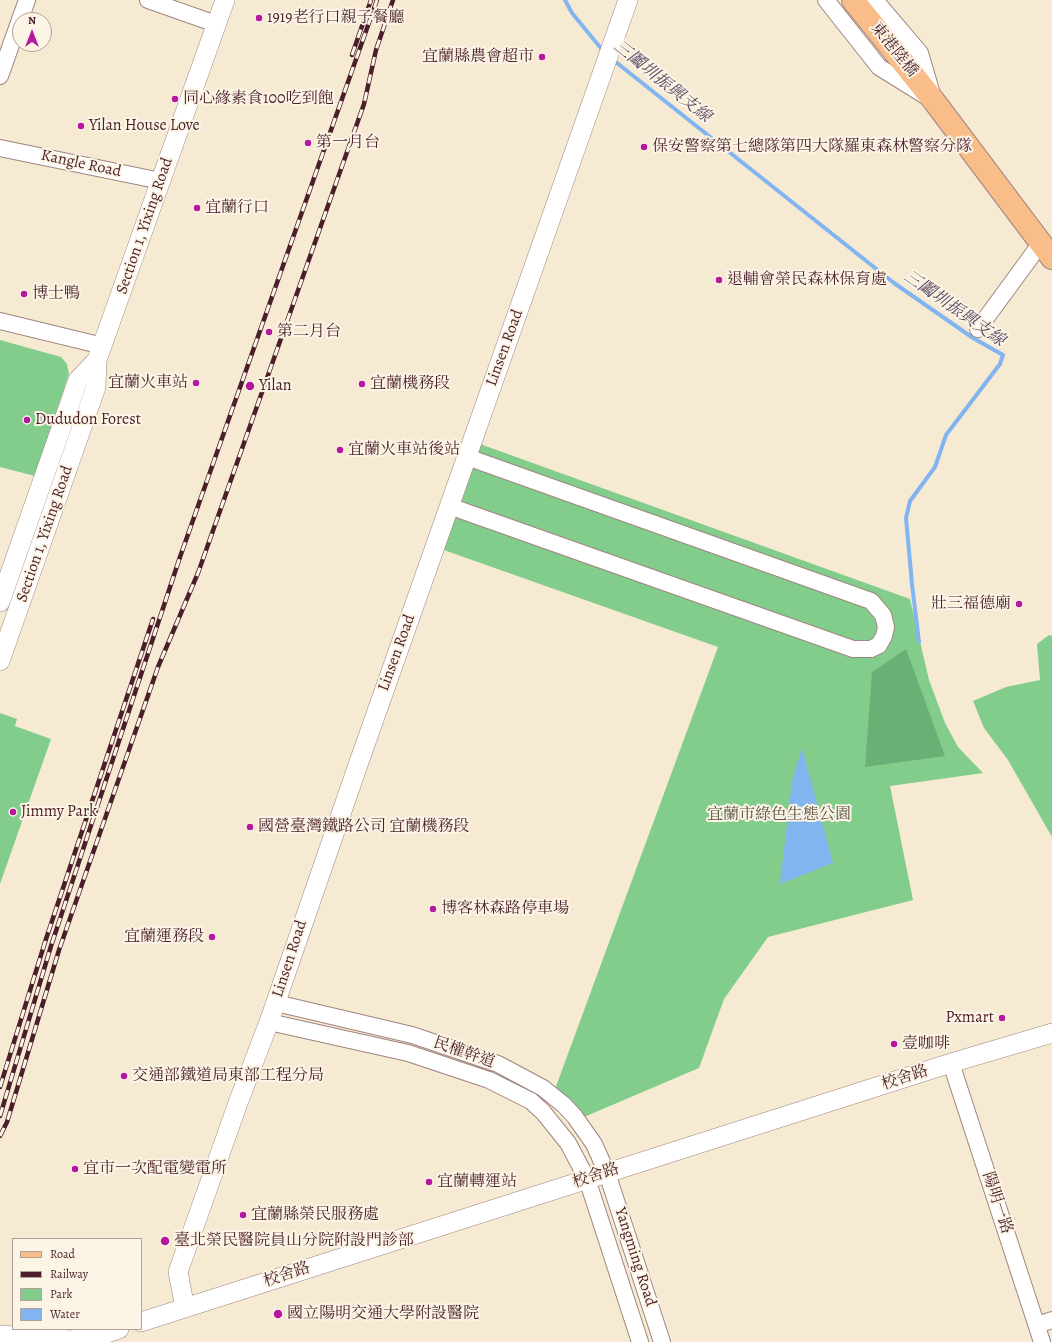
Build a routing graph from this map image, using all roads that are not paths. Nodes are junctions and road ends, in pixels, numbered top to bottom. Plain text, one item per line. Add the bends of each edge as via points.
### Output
1 (27, 0) edge
2 (148, 0) edge
3 (225, 0) edge
4 (628, 0) edge
5 (826, 0) edge
6 (853, 0) edge
7 (875, 0) edge
8 (216, 24) junction
9 (0, 76) edge
10 (934, 101) junction
11 (0, 148) edge
12 (161, 181) junction
13 (1046, 250) edge
14 (0, 321) edge
15 (978, 329) dead end
16 (100, 353) junction
17 (467, 457) junction
18 (449, 506) junction
19 (0, 602) edge
20 (0, 661) edge
21 (276, 1003) junction
22 (269, 1022) junction
23 (1052, 1033) edge
24 (951, 1063) junction
25 (607, 1173) junction
26 (587, 1179) junction
27 (184, 1308) junction
28 (142, 1322) edge
29 (1044, 1323) edge
30 (117, 1330) edge
31 (0, 1335) edge
32 (640, 1342) edge
33 (662, 1342) edge
34 (1042, 1342) edge

1 - 9 street
2 - 8 street
3 - 8 street, Section 1, Yixing Road
4 - 17 street, Linsen Road
5 - 10 street via 878,67
6 - 10 main road, 東港陸橋
7 - 10 street via 920,53
8 - 12 street, Section 1, Yixing Road
10 - 13 main road, 東港陸橋
11 - 12 street, Kangle Road
12 - 16 street, Section 1, Yixing Road
13 - 15 street
14 - 16 street
16 - 19 street, Section 1, Yixing Road via 78,380
16 - 20 street, Section 1, Yixing Road via 96,387
17 - 18 street, Linsen Road
17 - 18 street via 870,601 883,615 886,626 884,636 879,645 871,649 853,649
18 - 21 street, Linsen Road
21 - 22 street, Linsen Road
21 - 25 street, 民權幹道 via 412,1035 498,1064 522,1076 544,1088 575,1117 594,1144
22 - 26 street, 民權幹道 via 408,1053 489,1080 531,1102 543,1112 568,1143
22 - 27 street, Linsen Road via 178,1272
23 - 24 street, 校舍路
24 - 25 street, 校舍路
24 - 29 street, 陽明一路
25 - 26 street, 校舍路
25 - 33 street, Yangming Road
26 - 27 street, 校舍路
26 - 32 street, Yangming Road
27 - 28 street, 校舍路
29 - 34 street, 陽明一路
30 - 31 street via 71,1340

